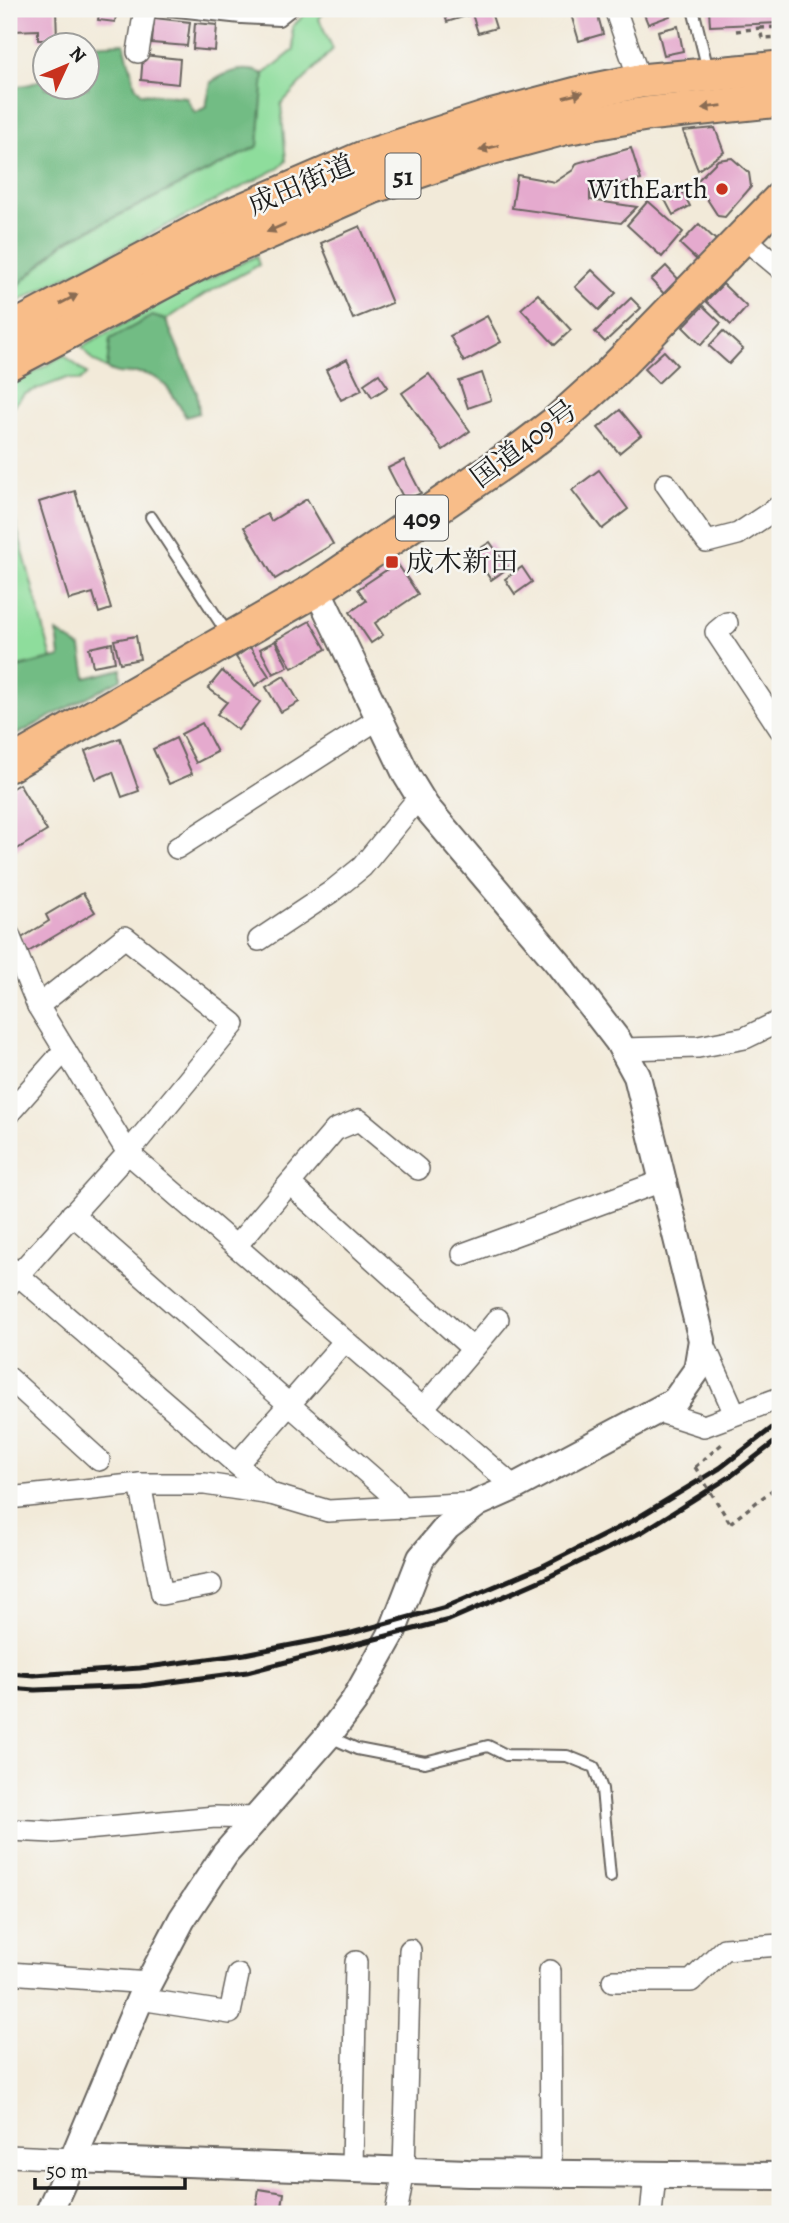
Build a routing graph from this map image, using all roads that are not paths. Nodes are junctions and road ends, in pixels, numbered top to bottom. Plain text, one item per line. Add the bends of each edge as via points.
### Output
1 (145, 9) edge
2 (159, 9) edge
3 (293, 9) edge
4 (615, 9) edge
5 (693, 9) edge
6 (138, 52) dead end
7 (780, 68) edge
8 (709, 74) junction
9 (640, 81) junction
10 (780, 100) edge
11 (780, 199) edge
12 (743, 237) junction
13 (780, 268) edge
14 (9, 331) edge
15 (9, 363) edge
16 (666, 484) dead end
17 (780, 506) edge
18 (151, 517) dead end
19 (317, 589) junction
20 (726, 623) dead end
21 (230, 639) junction
22 (378, 719) junction
23 (780, 729) edge
24 (9, 765) edge
25 (419, 796) junction
26 (177, 848) dead end
27 (9, 935) edge
28 (258, 940) dead end
29 (38, 1006) junction
30 (780, 1021) edge
31 (623, 1049) junction
32 (65, 1050) junction
33 (9, 1113) edge
34 (128, 1153) junction
35 (418, 1168) dead end
36 (662, 1181) junction
37 (290, 1184) junction
38 (72, 1214) junction
39 (236, 1246) junction
40 (463, 1254) dead end
41 (12, 1276) edge
42 (498, 1319) dead end
43 (702, 1340) junction
44 (345, 1341) junction
45 (473, 1349) junction
46 (9, 1378) edge
47 (780, 1398) edge
48 (290, 1406) junction
49 (423, 1408) junction
50 (657, 1411) junction
51 (735, 1415) junction
52 (99, 1460) dead end
53 (237, 1464) junction
54 (140, 1484) junction
55 (514, 1487) junction
56 (271, 1494) junction
57 (9, 1498) edge
58 (478, 1503) junction
59 (402, 1508) junction
60 (211, 1585) dead end
61 (328, 1736) junction
62 (256, 1818) junction
63 (9, 1830) edge
64 (610, 1877) dead end
65 (780, 1945) edge
66 (410, 1951) dead end
67 (356, 1962) dead end
68 (550, 1971) dead end
69 (9, 1973) edge
70 (238, 1975) dead end
71 (613, 1981) dead end
72 (145, 1991) junction
73 (9, 2155) edge
74 (73, 2160) junction
75 (352, 2168) junction
76 (404, 2170) junction
77 (551, 2174) junction
78 (655, 2175) junction
79 (780, 2176) edge
80 (48, 2214) edge
81 (396, 2214) edge
82 (651, 2214) edge

1 - 6 street
2 - 3 lane via 279,20
4 - 9 street
5 - 8 lane
7 - 8 highway, 成田街道 / 51
8 - 9 highway, 成田街道 / 51
14 -> 9 highway, 成田街道 / 51 via 212,223 363,158 490,117
10 -> 15 highway, 成田街道 / 51 via 564,128 372,187 207,259
11 - 12 highway, 国道409号 / 409
12 - 13 street
12 - 19 highway, 国道409号 / 409 via 557,422
16 - 17 street via 707,542 738,534
18 - 21 lane
19 - 21 highway, 国道409号 / 409
19 - 22 street
20 - 23 street via 716,632
21 - 24 highway, 国道409号 / 409
22 - 25 street
22 - 26 street
25 - 28 street via 362,867
25 - 31 street
27 - 29 street
29 - 32 street
29 - 34 street via 125,937 234,1024
30 - 31 street via 745,1038 698,1047
31 - 36 street via 637,1076
32 - 33 street
32 - 34 street
34 - 38 street
34 - 39 street
35 - 37 street via 359,1120 335,1130
36 - 40 street
36 - 43 street
37 - 39 street
37 - 45 street
38 - 41 street
38 - 48 street
39 - 44 street
41 - 53 street
42 - 45 street
43 - 50 street via 697,1370 675,1401
43 - 51 street
44 - 48 street
44 - 49 street
45 - 49 street
46 - 52 street
47 - 51 street
48 - 53 street
48 - 59 street
49 - 55 street
50 - 51 street via 704,1426
50 - 55 street
53 - 56 street
54 - 56 street via 205,1484
54 - 57 street
54 - 60 street via 162,1594
55 - 58 street
56 - 59 street via 328,1511
58 - 59 street
58 - 61 street via 447,1527 421,1558 391,1635 354,1701
61 - 62 street
61 - 64 lane via 357,1749 425,1762 488,1746 506,1755 567,1756 594,1767 602,1789
62 - 63 street via 215,1817 53,1832
62 - 72 street via 225,1853 182,1919
65 - 71 street via 724,1950 691,1981
66 - 76 street
67 - 75 street
68 - 77 street
69 - 72 street
70 - 72 street via 230,2013
72 - 74 street
73 - 74 street
74 - 75 street
74 - 80 street
75 - 76 street
76 - 77 street
76 - 81 street
77 - 78 street
78 - 79 street
78 - 82 street

